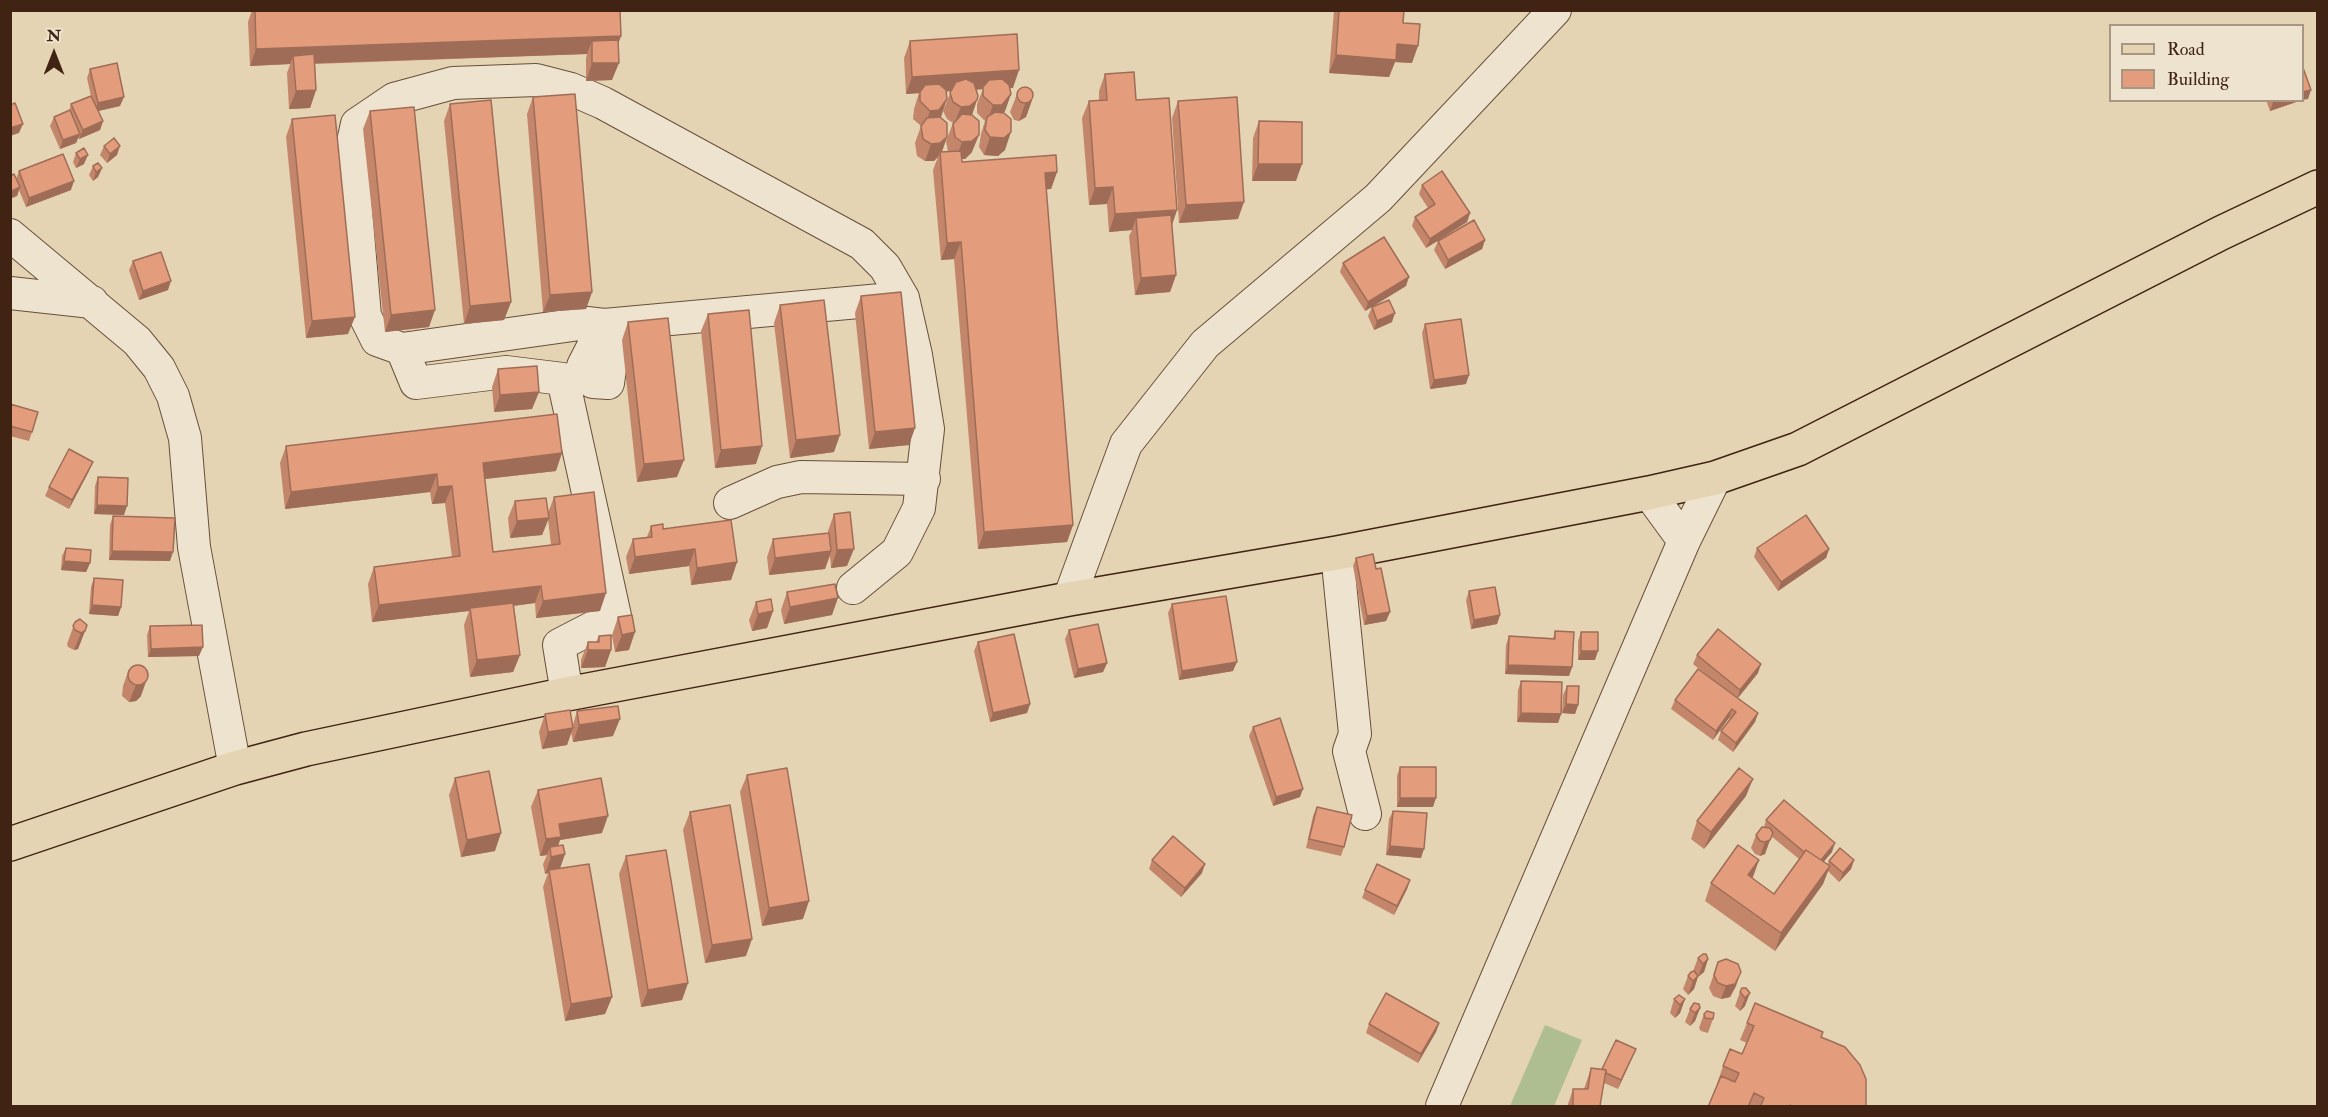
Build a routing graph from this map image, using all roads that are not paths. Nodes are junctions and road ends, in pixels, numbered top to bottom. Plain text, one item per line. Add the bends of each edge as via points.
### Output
1 (1555, 10) edge
2 (2318, 188) edge
3 (10, 235) edge
4 (10, 293) edge
5 (903, 298) junction
6 (92, 302) junction
7 (402, 349) junction
8 (1715, 478) junction
9 (924, 479) junction
10 (1649, 493) junction
11 (730, 503) dead end
12 (1684, 541) junction
13 (1337, 553) junction
14 (853, 588) dead end
15 (1069, 599) junction
16 (567, 694) junction
17 (235, 768) junction
18 (1365, 814) dead end
19 (10, 844) edge
20 (1442, 1107) edge

1 - 15 street via 1378,198 1205,344 1126,444
2 - 8 main road via 2221,233 1809,443
3 - 6 street
4 - 6 street
5 - 7 street via 604,326 587,323
5 - 7 street via 885,267 862,244 603,103 572,89 536,80 453,83 394,99 357,124 351,151 365,316 377,340
5 - 9 street via 928,429
6 - 17 street via 136,341 159,368 173,396 185,438 194,548
7 - 16 street via 416,383 506,372 563,379 615,616 559,645
8 - 10 main road
8 - 12 street
9 - 11 street via 801,477 777,482
9 - 14 street via 919,508 897,552
10 - 12 street
10 - 13 main road
12 - 20 street
13 - 15 main road
13 - 18 street via 1355,734 1350,751
15 - 16 main road
16 - 17 main road via 306,749
17 - 19 main road

